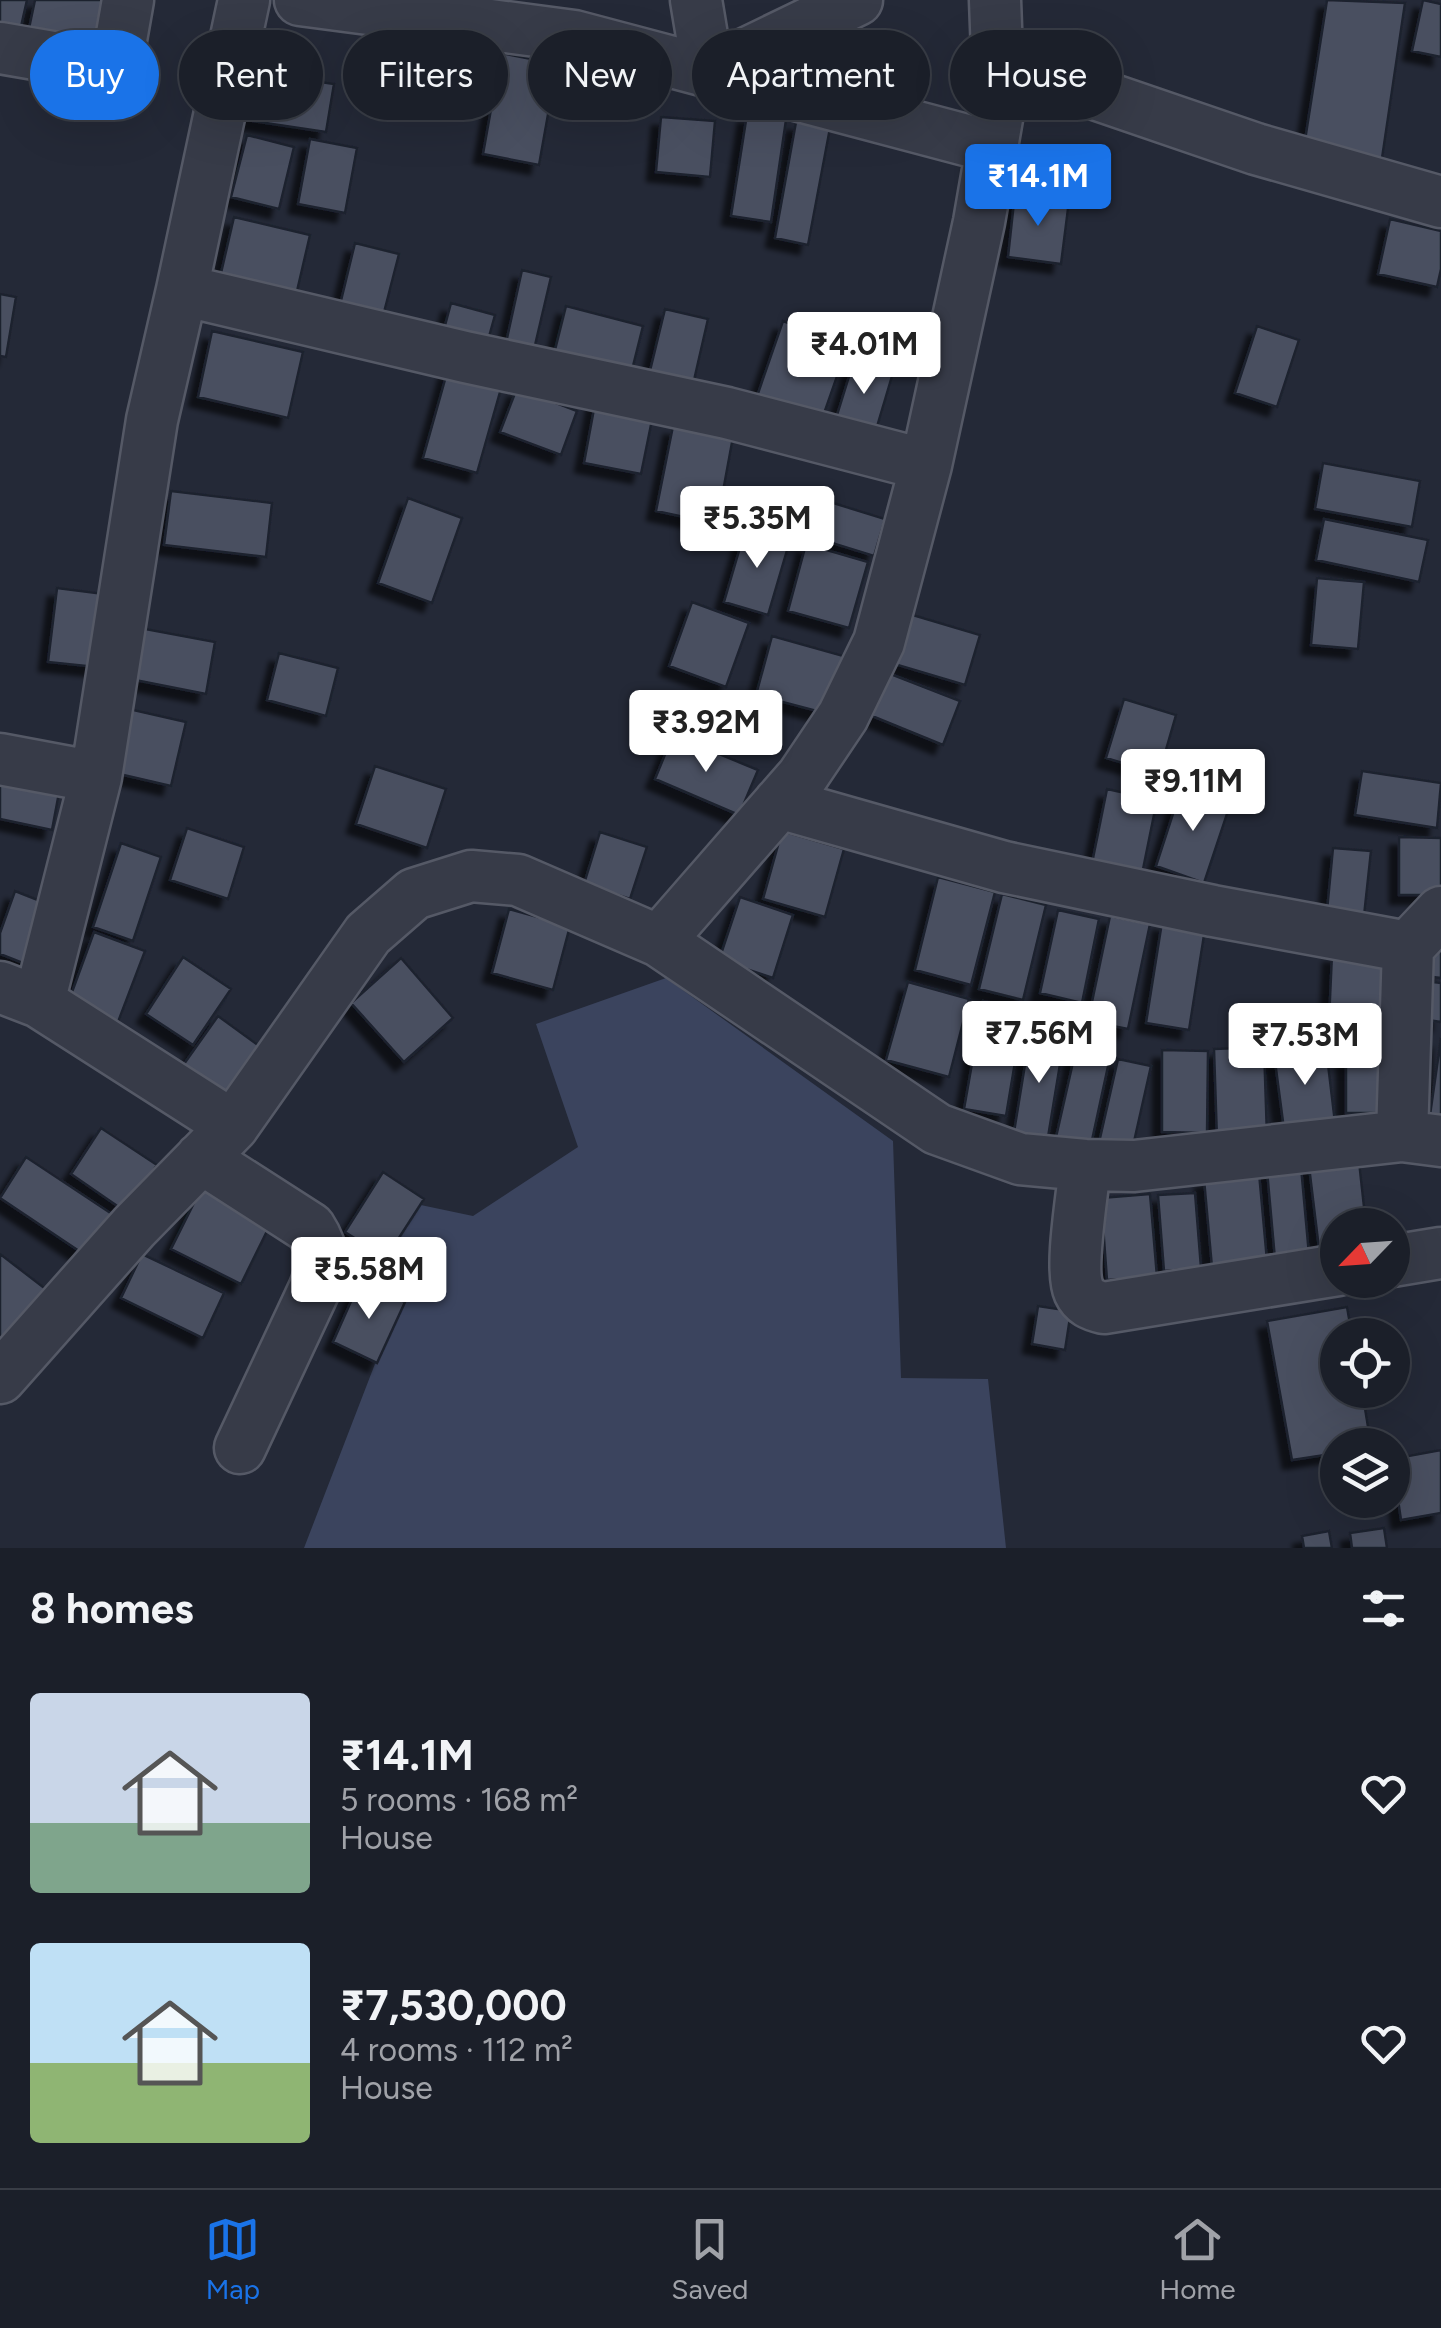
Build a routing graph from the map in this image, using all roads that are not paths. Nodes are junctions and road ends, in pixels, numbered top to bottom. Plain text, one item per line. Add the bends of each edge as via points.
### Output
1 (128, 0) edge
2 (244, 0) edge
3 (300, 0) edge
4 (696, 0) edge
5 (856, 0) edge
6 (995, 0) edge
7 (701, 30) edge
8 (794, 30) edge
9 (1002, 30) edge
10 (0, 48) edge
11 (692, 68) edge
12 (1122, 103) edge
13 (890, 120) edge
14 (997, 120) edge
15 (992, 147) junction
16 (1441, 202) edge
17 (182, 290) junction
18 (926, 465) junction
19 (0, 759) edge
20 (96, 777) junction
21 (779, 803) junction
22 (1425, 930) edge
23 (660, 941) junction
24 (20, 995) edge
25 (1421, 1139) edge
26 (217, 1142) junction
27 (1085, 1166) junction
28 (1441, 1253) edge
29 (1410, 1258) edge
30 (1320, 1273) edge
31 (0, 1378) edge
32 (240, 1448) dead end

1 - 10 street via 116,68
2 - 17 street
3 - 11 street via 574,36
4 - 7 street
5 - 8 street
6 - 9 street
12 - 16 street
13 - 15 street
14 - 15 street
15 - 18 street
17 - 18 street via 727,412
17 - 20 street via 152,420
18 - 21 street via 879,642 843,716
19 - 20 street
20 - 24 street
21 - 22 street via 1004,867 1212,911
21 - 23 street
22 - 25 street
23 - 26 street via 518,880 470,876 414,894 368,934
23 - 27 street via 938,1130 1020,1159
24 - 26 street
25 - 27 street
26 - 31 street
26 - 32 street via 310,1228 323,1266
27 - 30 street via 1075,1270 1088,1304 1104,1308
28 - 29 street

